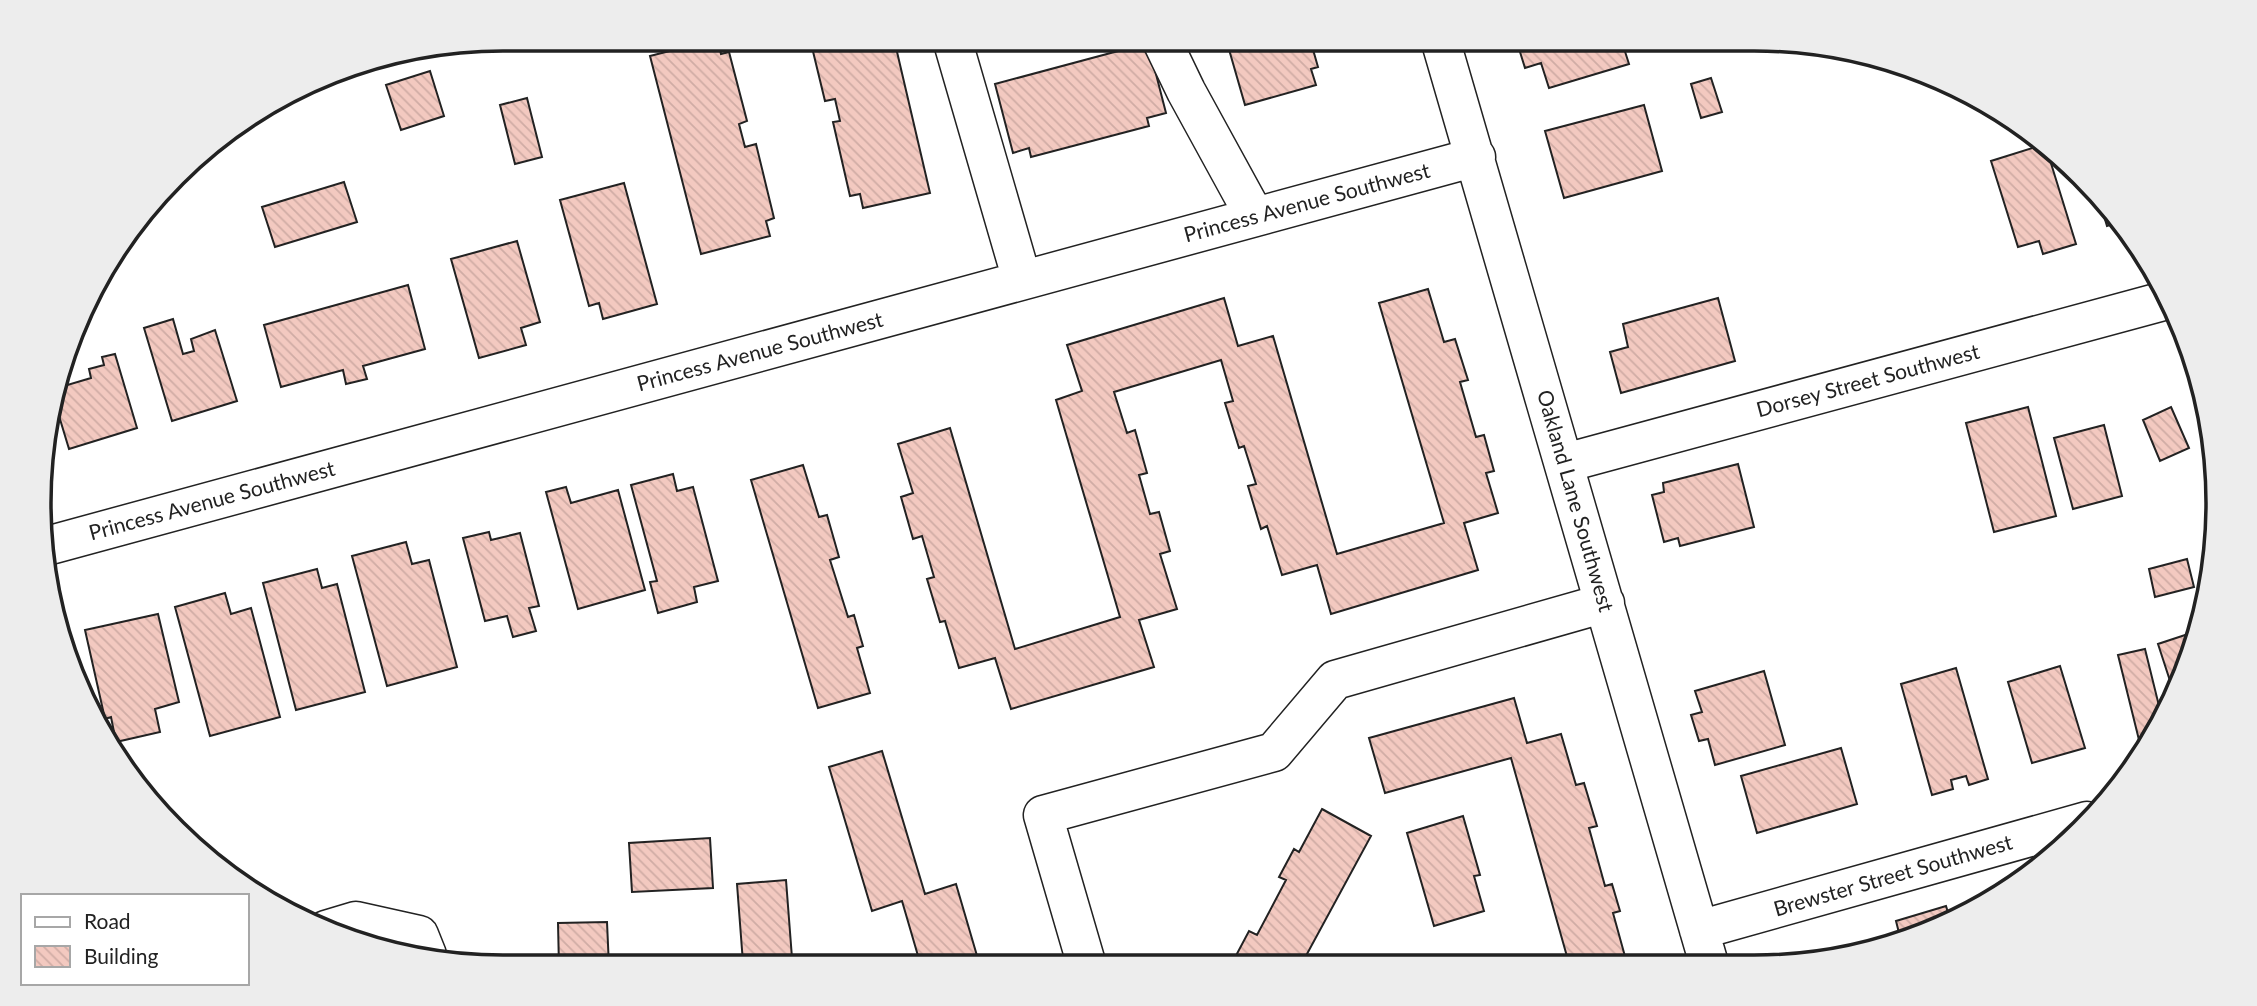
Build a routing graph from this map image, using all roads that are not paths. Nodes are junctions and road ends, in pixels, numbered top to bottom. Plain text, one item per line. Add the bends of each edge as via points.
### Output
1 (956, 51) edge
2 (1167, 51) edge
3 (1444, 51) edge
4 (1476, 157) junction
5 (1255, 217) junction
6 (1022, 280) junction
7 (2160, 302) edge
8 (1564, 463) junction
9 (53, 544) edge
10 (1605, 603) junction
11 (2070, 827) edge
12 (342, 925) edge
13 (1704, 947) edge
14 (424, 948) edge
15 (1084, 955) edge

1 - 6 street
2 - 5 street
3 - 4 street, Oakland Lane Southwest
4 - 5 street, Princess Avenue Southwest
4 - 8 street, Oakland Lane Southwest
5 - 6 street, Princess Avenue Southwest
6 - 9 street, Princess Avenue Southwest
7 - 8 street, Dorsey Street Southwest
8 - 10 street, Oakland Lane Southwest
10 - 13 street, Oakland Lane Southwest
10 - 15 street via 1335,680 1274,752 1043,815
11 - 13 street, Brewster Street Southwest
12 - 14 street via 356,921 419,936

